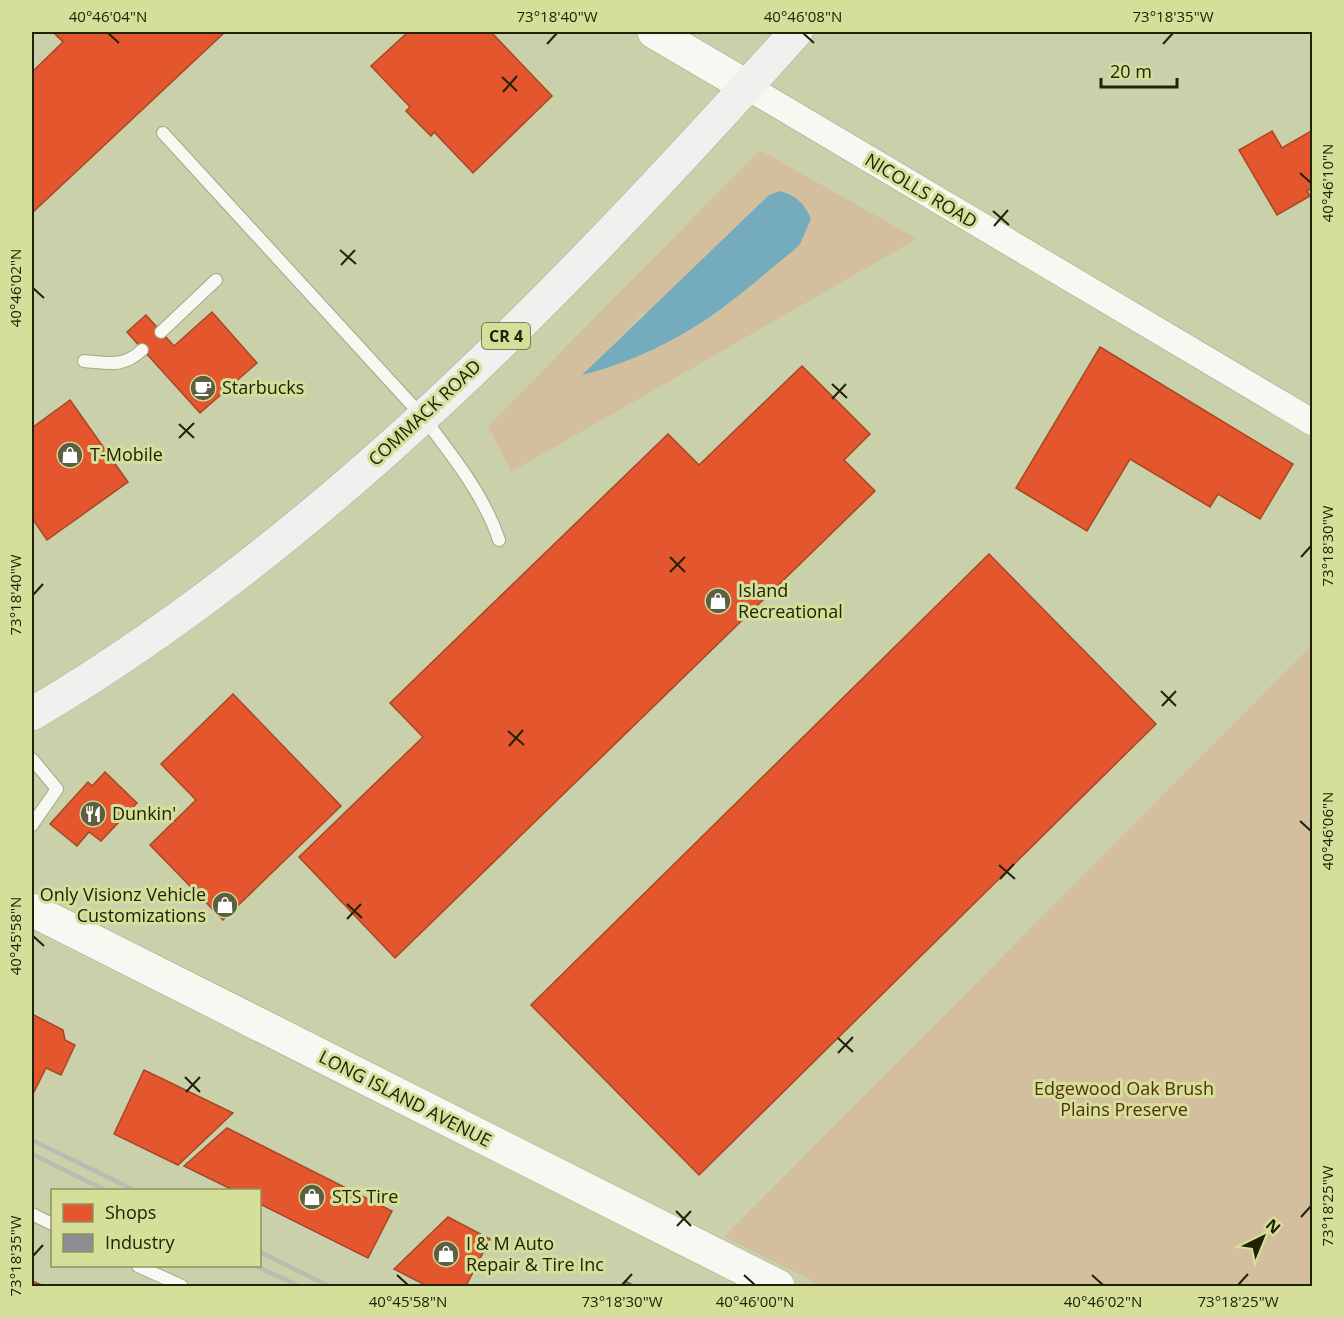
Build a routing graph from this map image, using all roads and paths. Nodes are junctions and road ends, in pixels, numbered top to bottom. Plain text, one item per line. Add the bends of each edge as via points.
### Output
1 (654, 32) edge
2 (796, 32) edge
3 (746, 86) junction
4 (163, 133) dead end
5 (216, 280) dead end
6 (161, 332) dead end
7 (142, 350) dead end
8 (84, 361) dead end
9 (423, 417) junction
10 (1312, 422) edge
11 (499, 540) dead end
12 (32, 714) edge
13 (32, 759) edge
14 (32, 825) edge
15 (32, 910) edge
16 (32, 1214) edge
17 (51, 1224) edge
18 (140, 1267) edge
19 (182, 1287) edge
20 (778, 1287) edge

1 - 3 street, NICOLLS ROAD
2 - 3 main road, COMMACK ROAD / CR 4
3 - 9 main road, COMMACK ROAD / CR 4 via 535,308
3 - 10 street, NICOLLS ROAD
4 - 9 lane
5 - 6 lane
7 - 8 lane via 131,360 117,363
9 - 11 lane via 491,516
9 - 12 main road, COMMACK ROAD / CR 4 via 210,596
13 - 14 lane via 57,789
15 - 20 street, LONG ISLAND AVENUE
16 - 17 lane
18 - 19 lane

